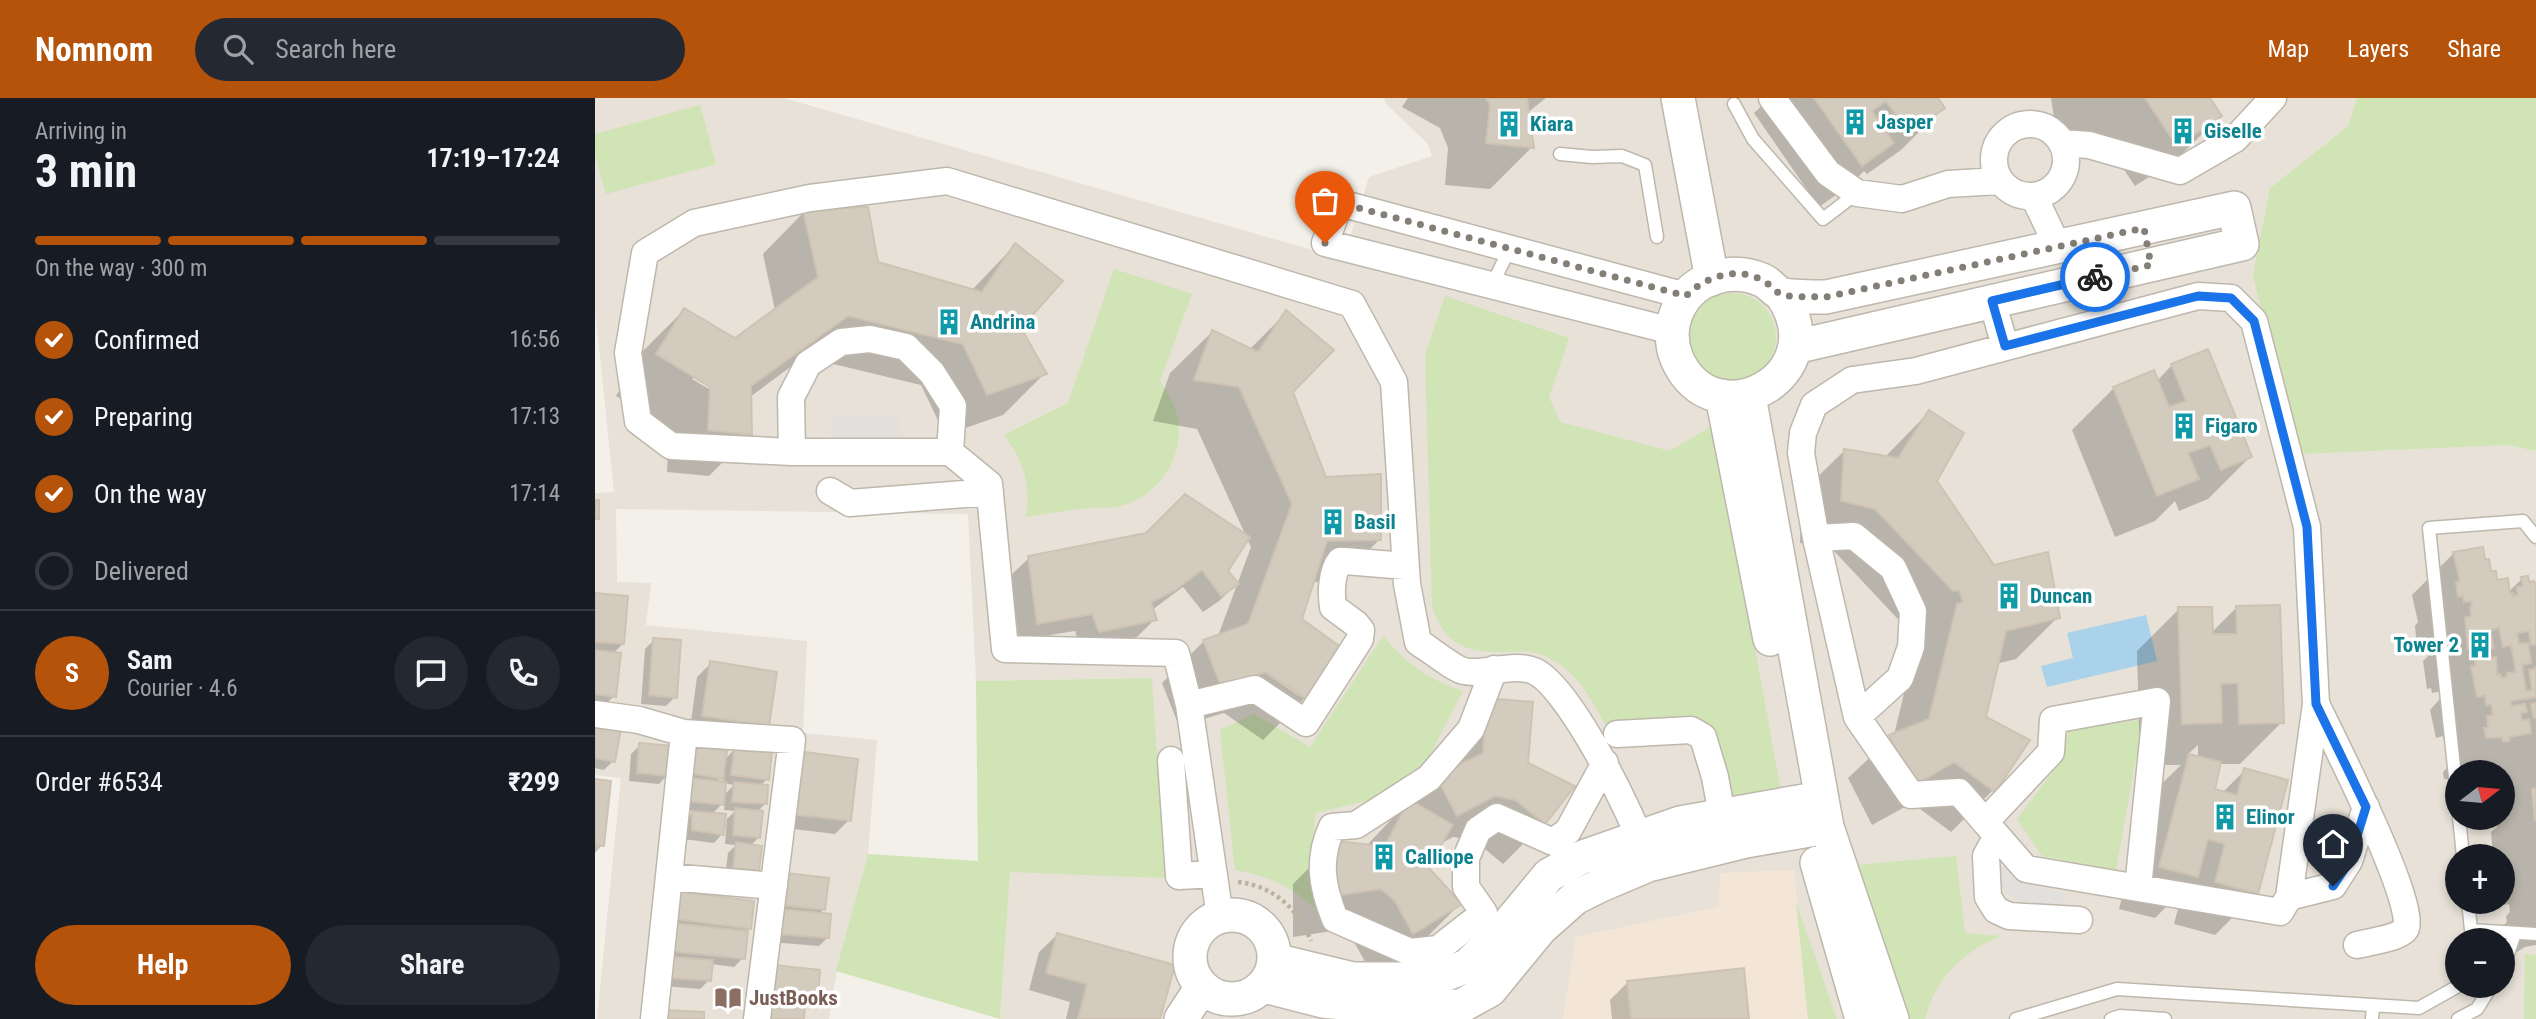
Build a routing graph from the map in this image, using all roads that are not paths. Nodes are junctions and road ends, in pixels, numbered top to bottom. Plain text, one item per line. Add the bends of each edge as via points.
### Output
1 (1678, 98) edge
2 (1701, 98) edge
3 (1772, 98) edge
4 (2273, 98) edge
5 (1734, 104) dead end
6 (2062, 143) junction
7 (1560, 154) dead end
8 (1999, 181) junction
9 (1857, 193) junction
10 (2034, 197) junction
11 (2144, 228) junction
12 (1657, 237) dead end
13 (2058, 247) junction
14 (1510, 248) junction
15 (2151, 265) junction
16 (1710, 283) junction
17 (1492, 285) junction
18 (1781, 295) junction
19 (1992, 301) junction
20 (1672, 331) junction
21 (2005, 346) junction
22 (1795, 347) junction
23 (1736, 396) junction
24 (792, 452) junction
25 (950, 452) junction
26 (830, 491) dead end
27 (990, 492) junction
28 (2536, 537) edge
29 (1816, 538) junction
30 (1405, 566) junction
31 (1494, 669) junction
32 (2316, 704) junction
33 (1189, 705) junction
34 (595, 715) edge
35 (1857, 717) junction
36 (684, 733) junction
37 (1617, 734) dead end
38 (1171, 760) dead end
39 (2453, 760) edge
40 (1605, 763) junction
41 (2366, 807) junction
42 (1814, 814) junction
43 (1721, 815) junction
44 (1991, 829) junction
45 (1644, 851) junction
46 (669, 877) junction
47 (1214, 879) junction
48 (774, 886) junction
49 (2138, 888) junction
50 (2289, 897) junction
51 (1220, 917) junction
52 (2078, 920) dead end
53 (2515, 933) edge
54 (2536, 934) edge
55 (2357, 944) dead end
56 (1269, 973) junction
57 (1202, 987) junction
58 (2445, 994) edge
59 (2484, 998) edge
60 (2373, 1005) junction
61 (1227, 1009) edge
62 (654, 1019) edge
63 (757, 1019) edge
64 (1181, 1019) edge
65 (1862, 1019) edge
66 (1892, 1019) edge
67 (2016, 1019) edge
68 (2111, 1019) edge
69 (2165, 1019) edge
70 (2372, 1019) edge
71 (2458, 1019) edge

1 - 16 street
2 - 16 street
3 - 9 street via 1828,173
4 - 6 street via 2235,139 2180,171 2089,145
5 - 9 lane via 1753,139 1823,219
6 - 8 street via 2037,125 2008,131 1993,158
6 - 10 street via 2066,162 2060,182
7 - 12 lane via 1622,156 1644,165
8 - 9 street via 1948,184 1902,199
8 - 10 street via 2009,191
10 - 13 street
11 - 13 street
11 - 15 street
11 - 15 street via 2235,208 2242,244
13 - 18 street via 1826,297
14 - 16 street
14 - 17 lane
14 - 17 street via 1340,203 1325,243
15 - 19 street
16 - 18 street via 1743,274 1764,281
16 - 20 street via 1674,319
17 - 20 street
18 - 22 street via 1792,314
19 - 21 street
19 - 22 street
20 - 23 street via 1676,356 1689,378 1710,392
21 - 29 street via 1916,371 1852,380 1814,405 1801,453
21 - 32 street via 2198,296 2231,298 2254,321 2307,527
22 - 23 street via 1781,376 1762,391
23 - 42 street
24 - 25 street
24 - 25 street via 791,397 808,364 841,342 870,339 906,348 932,373 953,406
24 - 30 street via 671,446 638,421 628,353 645,253 694,223 810,198 947,181 1352,304 1394,382
25 - 27 street via 989,484
26 - 27 street via 850,503
27 - 33 street via 1005,649 1176,653
28 - 39 lane via 2523,521 2429,528
29 - 35 street
29 - 35 street via 1854,536 1893,568 1913,611 1911,647 1900,678
30 - 31 street via 1418,642 1463,671
30 - 33 street via 1345,561 1335,567 1333,607 1356,624 1360,639 1306,723 1255,689
31 - 40 street via 1533,671 1541,677 1556,690
31 - 40 street via 1471,729 1429,778 1356,825 1332,827 1324,846 1324,890 1335,919 1410,952 1438,949 1484,913 1466,887 1466,858 1478,830 1497,817 1553,842 1568,831
32 - 41 street
32 - 50 street
33 - 47 street
34 - 36 street via 639,720
35 - 44 street via 1911,795 1959,792
36 - 46 street
36 - 48 street via 792,740
37 - 43 street via 1691,730 1703,737
38 - 47 street via 1179,876
40 - 45 street
41 - 50 street via 2349,862 2333,886
41 - 55 street via 2406,910 2406,927 2400,935
42 - 43 street
42 - 45 street via 1746,841
42 - 65 street
42 - 66 street
43 - 45 street via 1680,823
44 - 49 street via 2027,869
44 - 49 street via 2051,752 2053,720 2157,701
44 - 52 street via 1986,856 1989,897 1996,909 2009,916
45 - 56 street via 1580,858 1549,875 1467,966 1433,979 1353,979 1315,970
45 - 56 street via 1575,898 1540,929 1490,990 1461,1006 1392,1008 1323,1001
46 - 48 street
46 - 62 street
47 - 51 street
48 - 63 street
49 - 50 street via 2280,912
51 - 56 street via 1243,916 1263,928 1273,949
51 - 57 street via 1193,940 1193,973
53 - 54 lane
56 - 61 street via 1250,996
57 - 61 street
57 - 64 street
58 - 60 lane via 2420,1008
59 - 71 lane via 2477,1009
60 - 67 lane via 2117,989
60 - 70 lane
68 - 69 lane

